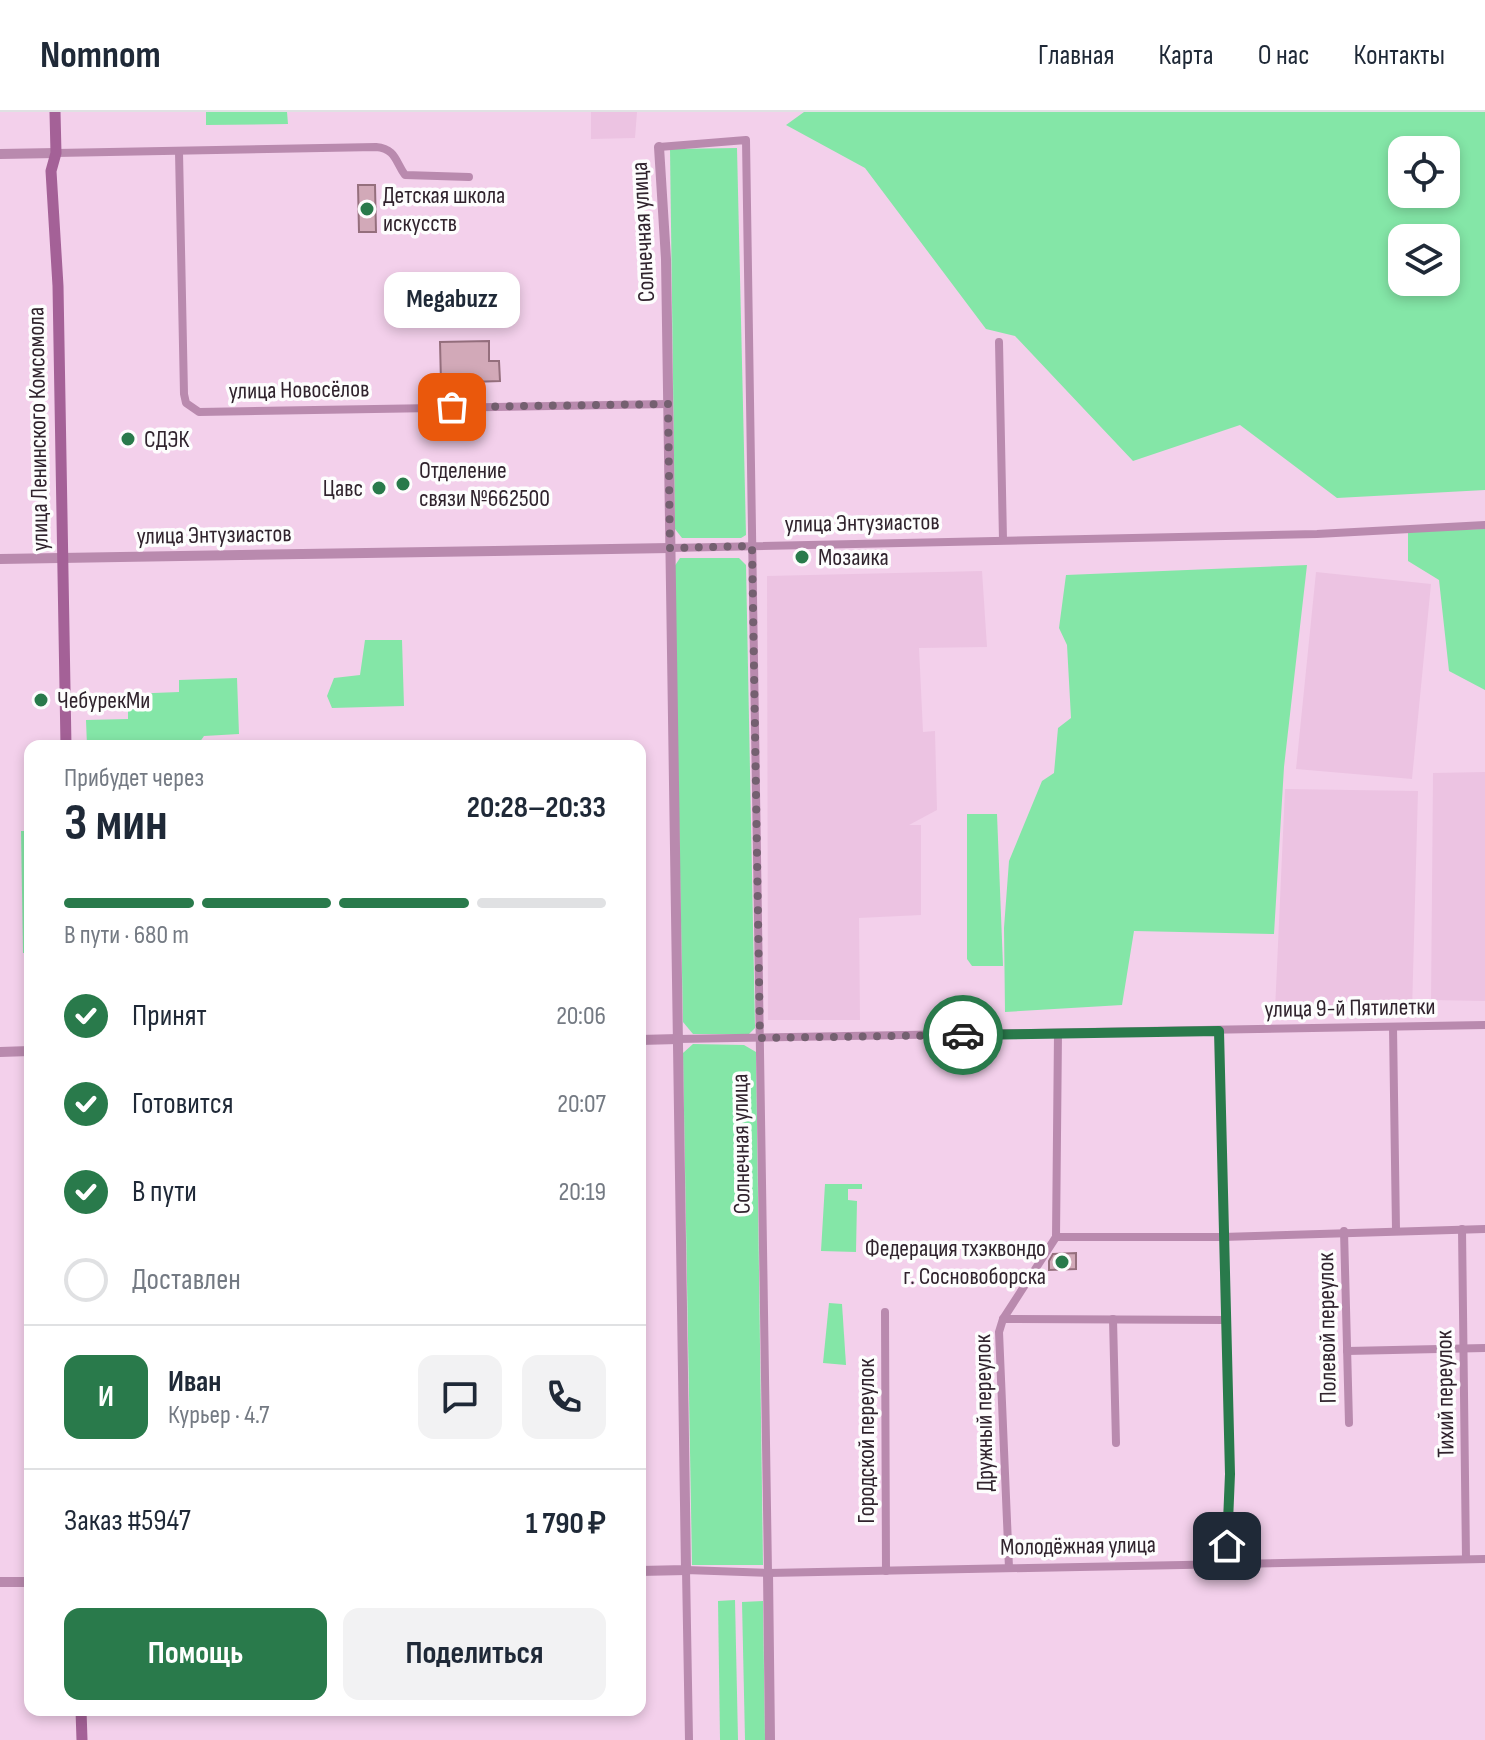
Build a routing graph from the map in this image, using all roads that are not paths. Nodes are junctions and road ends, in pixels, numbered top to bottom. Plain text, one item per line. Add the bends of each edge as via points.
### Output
1 (55, 112) edge
2 (659, 147) joint
3 (179, 152) junction
4 (56, 153) junction
5 (0, 154) edge
6 (469, 177) dead end
7 (999, 342) dead end
8 (668, 404) junction
9 (1485, 525) edge
10 (1003, 540) junction
11 (752, 546) junction
12 (670, 548) junction
13 (62, 558) junction
14 (0, 559) edge
15 (66, 740) edge
16 (1485, 1025) edge
17 (1393, 1027) junction
18 (1219, 1031) junction
19 (1058, 1033) junction
20 (760, 1038) junction
21 (678, 1039) junction
22 (646, 1040) edge
23 (24, 1051) edge
24 (0, 1052) edge
25 (1462, 1229) junction
26 (1485, 1229) edge
27 (1396, 1230) junction
28 (1344, 1231) junction
29 (1056, 1237) junction
30 (1222, 1237) junction
31 (885, 1312) dead end
32 (1003, 1319) junction
33 (1113, 1319) junction
34 (1225, 1320) junction
35 (1465, 1348) junction
36 (1485, 1348) edge
37 (1347, 1351) junction
38 (1349, 1423) dead end
39 (1116, 1443) dead end
40 (1466, 1559) junction
41 (1485, 1559) edge
42 (1225, 1563) junction
43 (1009, 1568) junction
44 (686, 1570) junction
45 (646, 1571) edge
46 (886, 1571) junction
47 (768, 1573) junction
48 (0, 1582) edge
49 (24, 1582) edge
50 (81, 1716) edge
51 (82, 1740) edge
52 (689, 1740) edge
53 (770, 1740) edge

1 - 4 main road, улица Ленинского Комсомола
2 - 8 street, Солнечная улица
2 - 11 street, Солнечная улица via 746,140
3 - 4 street
3 - 6 street via 383,148 396,156 405,175
3 - 8 street, улица Новосёлов via 184,394 192,409
4 - 5 street
4 - 13 main road, улица Ленинского Комсомола via 51,171
7 - 10 street
8 - 12 street, Солнечная улица
9 - 10 street, улица Энтузиастов
10 - 11 street, улица Энтузиастов
11 - 12 street, улица Энтузиастов
11 - 20 street, Солнечная улица
12 - 13 street, улица Энтузиастов
12 - 21 street, Солнечная улица
13 - 14 street, улица Энтузиастов
13 - 15 main road, улица Ленинского Комсомола
16 - 17 street, улица 9-й Пятилетки
17 - 18 street, улица 9-й Пятилетки
17 - 27 street
18 - 19 street, улица 9-й Пятилетки
18 - 30 street
19 - 20 street, улица 9-й Пятилетки
19 - 29 street
20 - 21 street, улица 9-й Пятилетки
20 - 47 street, Солнечная улица
21 - 22 street, улица 9-й Пятилетки
21 - 44 street, Солнечная улица
23 - 24 street
25 - 26 street
25 - 27 street
25 - 35 street, Тихий переулок
27 - 28 street
28 - 30 street
28 - 37 street, Полевой переулок
29 - 30 street
29 - 32 street, Дружный переулок
30 - 34 street
31 - 46 street, Городской переулок
32 - 33 street
32 - 43 street, Дружный переулок via 999,1332
33 - 34 street
33 - 39 street
34 - 42 street via 1230,1474
35 - 36 street
35 - 37 street
35 - 40 street, Тихий переулок
37 - 38 street, Полевой переулок
40 - 41 street, Молодёжная улица
40 - 42 street, Молодёжная улица
42 - 43 street, Молодёжная улица
43 - 46 street, Молодёжная улица
44 - 45 street
44 - 47 street, Молодёжная улица
44 - 52 street, Солнечная улица
46 - 47 street, Молодёжная улица
47 - 53 street
48 - 49 street
50 - 51 main road

